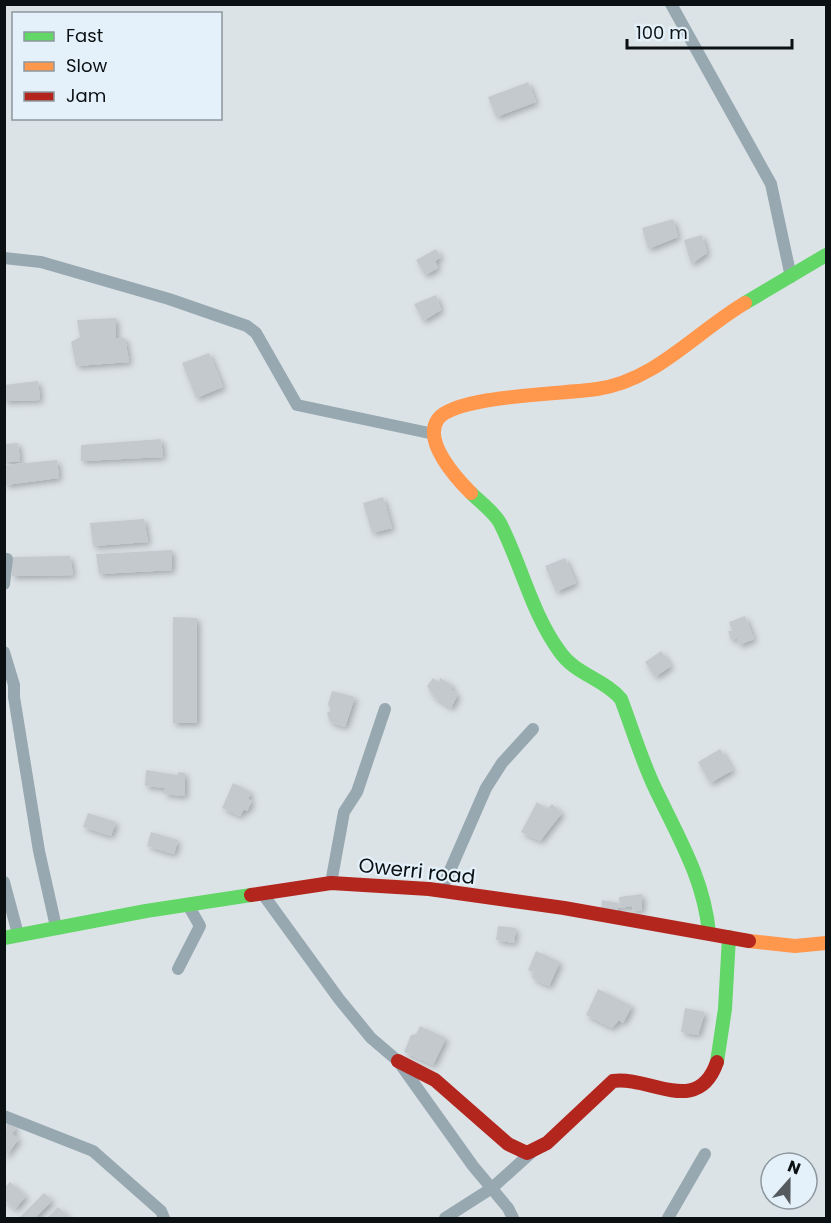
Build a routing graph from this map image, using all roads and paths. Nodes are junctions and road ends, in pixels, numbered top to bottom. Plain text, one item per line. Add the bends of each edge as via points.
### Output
1 (671, 4) edge
2 (826, 255) edge
3 (4, 258) edge
4 (790, 277) junction
5 (434, 434) junction
6 (7, 559) dead end
7 (4, 584) edge
8 (4, 652) edge
9 (385, 709) dead end
10 (533, 729) dead end
11 (4, 882) edge
12 (331, 883) junction
13 (441, 891) junction
14 (262, 893) junction
15 (188, 905) junction
16 (56, 927) junction
17 (709, 933) junction
18 (11, 936) edge
19 (729, 937) junction
20 (826, 944) edge
21 (178, 969) dead end
22 (398, 1061) junction
23 (4, 1116) edge
24 (533, 1151) junction
25 (705, 1154) dead end
26 (492, 1188) junction
27 (164, 1218) edge
28 (445, 1218) edge
29 (513, 1218) edge
30 (668, 1218) edge

1 - 4 street via 771,184
2 - 4 street
3 - 5 street via 41,262 246,326 255,333 297,405
4 - 5 street via 716,320 648,373 600,389 476,402 439,418
5 - 17 street via 455,480 499,521 558,650 569,664 621,699 653,784 693,861 704,893
6 - 7 street
8 - 16 street via 14,685 39,850
9 - 12 street via 357,792 344,812
10 - 13 street via 502,763 486,788
11 - 18 street
12 - 13 street, Owerri road
12 - 14 street, Owerri road
13 - 17 street, Owerri road
14 - 15 street, Owerri road
14 - 22 street via 339,999 371,1038
15 - 16 street, Owerri road
15 - 21 street via 200,926
16 - 18 street, Owerri road
17 - 19 street, Owerri road
19 - 20 street, Owerri road via 795,946
19 - 24 street via 724,1014 711,1076 700,1087 680,1091 613,1081 548,1143
22 - 24 street via 453,1093 508,1144 527,1153
22 - 26 street
23 - 27 street via 93,1151
24 - 26 street
25 - 30 street
26 - 28 street
26 - 29 street

